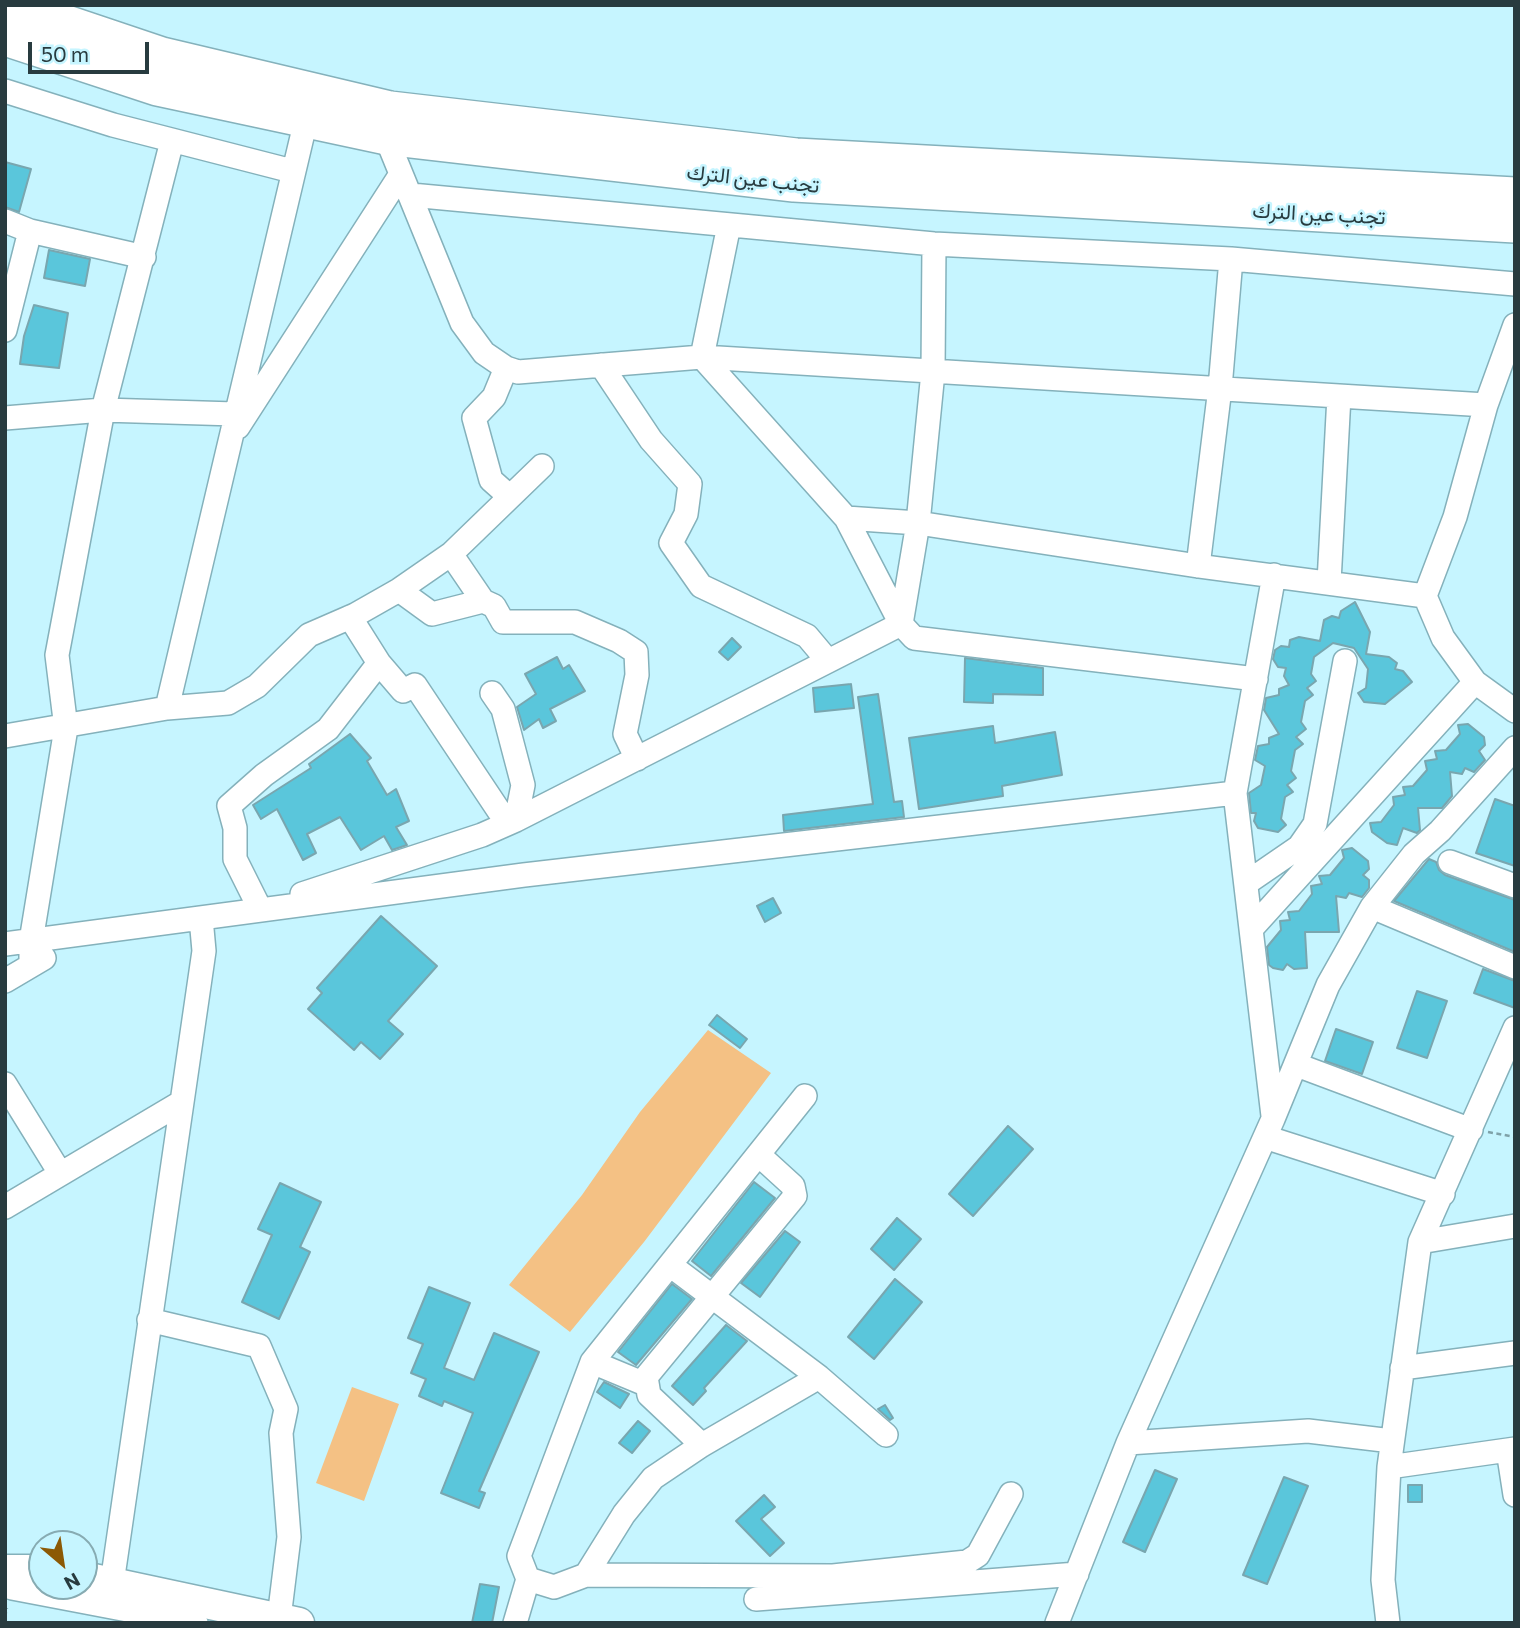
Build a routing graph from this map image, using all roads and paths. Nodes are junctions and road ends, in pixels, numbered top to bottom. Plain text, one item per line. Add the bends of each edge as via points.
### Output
1 (13, 5) edge
2 (5, 38) edge
3 (5, 91) edge
4 (306, 120) junction
5 (386, 137) junction
6 (173, 141) junction
7 (292, 171) junction
8 (406, 184) junction
9 (1515, 195) edge
10 (5, 221) edge
11 (729, 225) junction
12 (1515, 225) edge
13 (30, 231) junction
14 (934, 244) junction
15 (144, 257) junction
16 (1231, 259) junction
17 (1515, 284) edge
18 (1515, 325) edge
19 (5, 330) edge
20 (702, 357) junction
21 (601, 365) junction
22 (506, 368) junction
23 (933, 372) junction
24 (1220, 388) junction
25 (1339, 396) junction
26 (1486, 405) junction
27 (103, 410) junction
28 (234, 414) junction
29 (5, 418) edge
30 (228, 443) junction
31 (542, 466) dead end
32 (509, 496) junction
33 (846, 518) junction
34 (918, 523) junction
35 (451, 554) junction
36 (1198, 566) junction
37 (1274, 575) junction
38 (1329, 582) junction
39 (400, 590) junction
40 (1425, 596) junction
41 (483, 601) junction
42 (350, 617) junction
43 (901, 624) junction
44 (828, 661) junction
45 (1345, 661) dead end
46 (379, 663) junction
47 (1256, 679) junction
48 (1475, 682) junction
49 (492, 693) dead end
50 (167, 708) junction
51 (1515, 711) edge
52 (65, 728) junction
53 (5, 736) edge
54 (1515, 748) edge
55 (637, 759) junction
56 (1235, 793) junction
57 (512, 821) junction
58 (1450, 862) dead end
59 (1248, 882) junction
60 (1515, 886) edge
61 (1372, 907) junction
62 (251, 910) junction
63 (201, 918) junction
64 (1252, 928) junction
65 (82, 934) junction
66 (31, 941) junction
67 (5, 944) edge
68 (31, 965) junction
69 (1515, 967) edge
70 (5, 981) edge
71 (1515, 1028) edge
72 (1297, 1065) junction
73 (5, 1084) edge
74 (805, 1096) dead end
75 (182, 1102) junction
76 (1269, 1128) junction
77 (1471, 1130) junction
78 (1515, 1137) edge
79 (759, 1155) junction
80 (60, 1173) junction
81 (1443, 1194) junction
82 (5, 1207) edge
83 (1515, 1226) edge
84 (1420, 1242) junction
85 (670, 1265) junction
86 (712, 1297) junction
87 (149, 1320) junction
88 (1515, 1353) edge
89 (592, 1362) junction
90 (1402, 1368) junction
91 (818, 1377) junction
92 (645, 1384) junction
93 (886, 1435) dead end
94 (1392, 1441) junction
95 (1128, 1443) junction
96 (702, 1445) junction
97 (1512, 1450) edge
98 (1388, 1467) junction
99 (1011, 1494) dead end
100 (1515, 1495) edge
101 (5, 1570) edge
102 (28, 1570) edge
103 (1077, 1574) junction
104 (586, 1576) junction
105 (528, 1579) junction
106 (98, 1580) edge
107 (5, 1582) edge
108 (756, 1599) dead end
109 (289, 1620) edge
110 (196, 1623) edge
111 (515, 1623) edge
112 (1057, 1623) edge
113 (1388, 1623) edge

1 - 9 highway, تجنب عين الترك via 162,55 390,109 796,156
2 - 4 highway, تجنب عين الترك via 157,88
3 - 6 street
4 - 5 highway, تجنب عين الترك
4 - 7 street
5 - 8 street
5 - 12 highway, تجنب عين الترك via 794,184
6 - 7 street
6 - 15 street
7 - 28 street
8 - 11 street
8 - 22 street via 462,323 484,353
8 - 30 street
10 - 13 street
11 - 14 street
11 - 20 street
13 - 15 street
13 - 19 street
14 - 16 street
14 - 23 street
15 - 27 street
16 - 17 street
16 - 24 street
18 - 26 street
20 - 21 street
20 - 23 street
20 - 33 street
21 - 22 street via 518,372
21 - 44 street via 651,440 690,484 686,514 671,543 701,586 807,636
22 - 32 street via 494,397 474,418 491,480
23 - 24 street
23 - 34 street
24 - 25 street
24 - 36 street
25 - 26 street
25 - 38 street
26 - 40 street via 1455,517
27 - 28 street
27 - 29 street
27 - 52 street via 57,655
28 - 30 street
30 - 50 street
31 - 32 street
32 - 35 street
33 - 34 street
33 - 43 street
34 - 36 street
34 - 43 street
35 - 39 street
35 - 41 street
36 - 37 street
37 - 38 street
37 - 47 street
38 - 40 street
39 - 41 street via 432,614
39 - 42 street
40 - 48 street via 1443,638
41 - 55 street via 495,606 503,622 575,622 636,652 637,675 625,734
42 - 46 street
42 - 50 street via 309,635 257,686 228,703
43 - 44 street
43 - 47 street via 914,638
44 - 55 street
45 - 59 street via 1315,824 1298,847
46 - 57 street via 403,691 415,685
46 - 62 street via 328,729 229,806 235,859
47 - 56 street
48 - 51 street
48 - 64 street
49 - 57 street via 503,709 523,786
50 - 52 street
52 - 53 street
52 - 66 street
54 - 61 street via 1414,854
55 - 57 street
56 - 59 street
56 - 62 street
57 - 62 street via 432,852
58 - 60 street
59 - 64 street
61 - 69 street
61 - 72 street via 1328,985
62 - 63 street
63 - 65 street
63 - 75 street via 204,951
64 - 76 street
65 - 66 street
65 - 68 street
66 - 67 street
66 - 68 street
68 - 70 street
71 - 77 street
72 - 76 street
72 - 77 street
73 - 80 street
74 - 79 street
75 - 80 street
75 - 87 street
76 - 81 street
76 - 95 street
77 - 78 path
77 - 81 street
79 - 85 street
79 - 86 street via 793,1186 794,1196
80 - 82 street
81 - 84 street
83 - 84 street
84 - 90 street
85 - 86 street
85 - 89 street
86 - 91 street
86 - 92 street
87 - 106 street
87 - 109 street via 259,1346 286,1409 281,1433 289,1537
88 - 90 street
89 - 92 street
89 - 105 street via 519,1556
90 - 94 street
91 - 93 street
91 - 96 street
92 - 96 street via 649,1395
94 - 95 street via 1308,1431
94 - 98 street
95 - 103 street
96 - 104 street via 653,1478 624,1514
97 - 98 street
97 - 100 street
98 - 113 street via 1383,1580
99 - 104 street via 978,1555 967,1562 833,1576
101 - 102 main road
103 - 108 street
103 - 112 street
104 - 105 street via 554,1587
105 - 111 street
106 - 109 main road
107 - 110 street via 12,1588

